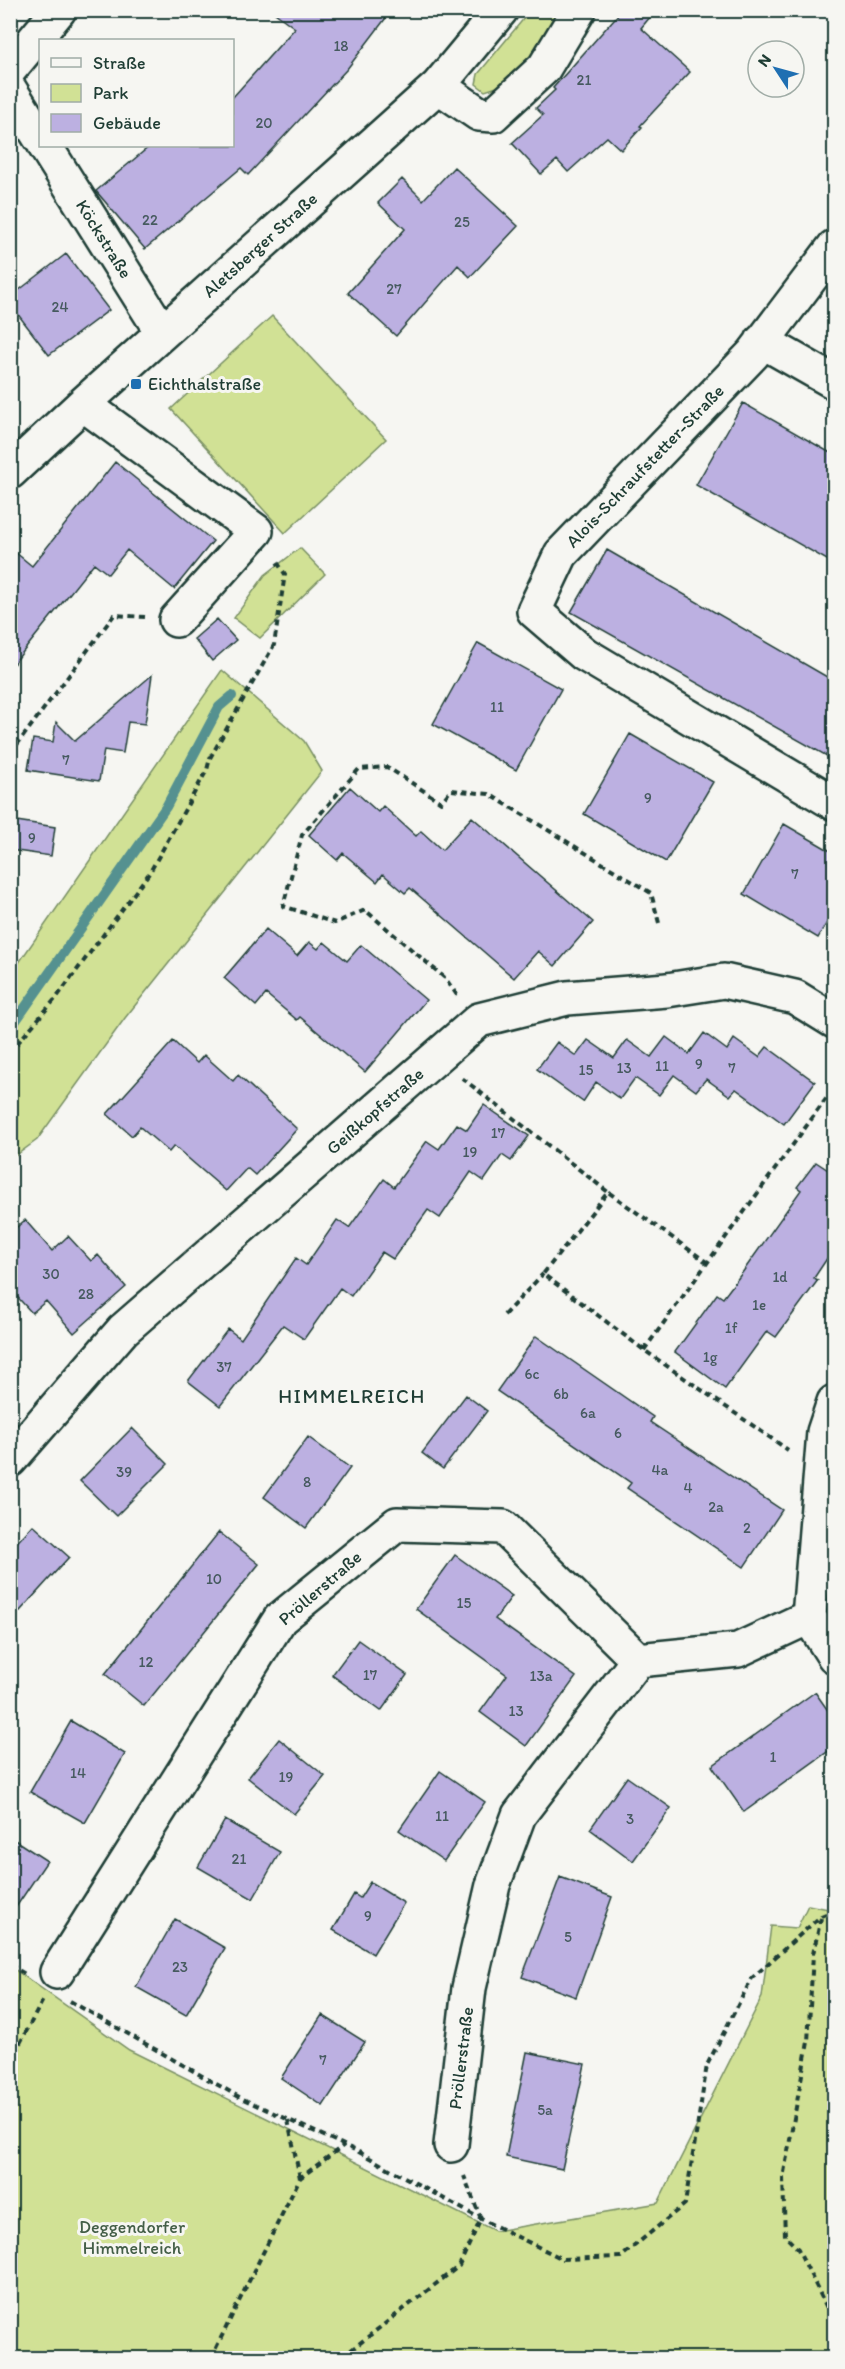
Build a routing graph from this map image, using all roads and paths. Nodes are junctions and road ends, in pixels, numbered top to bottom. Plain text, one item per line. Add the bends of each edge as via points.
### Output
1 (60, 10) edge
2 (501, 10) edge
3 (579, 10) edge
4 (10, 69) edge
5 (438, 86) junction
6 (10, 90) edge
7 (39, 136) edge
8 (46, 147) edge
9 (834, 247) edge
10 (162, 332) junction
11 (762, 341) junction
12 (834, 382) edge
13 (82, 404) junction
14 (10, 472) edge
15 (256, 531) junction
16 (114, 615) dead end
17 (176, 620) dead end
18 (10, 754) edge
19 (834, 803) edge
20 (659, 922) dead end
21 (834, 1021) edge
22 (475, 1023) junction
23 (10, 1052) edge
24 (436, 1057) junction
25 (834, 1088) edge
26 (608, 1192) junction
27 (708, 1263) junction
28 (543, 1274) junction
29 (504, 1315) dead end
30 (644, 1350) junction
31 (834, 1402) edge
32 (10, 1460) edge
33 (821, 1473) junction
34 (809, 1617) junction
35 (834, 1656) edge
36 (638, 1660) junction
37 (834, 1911) edge
38 (57, 1972) joint
39 (10, 2062) edge
40 (288, 2119) dead end
41 (344, 2145) dead end
42 (451, 2145) joint
43 (300, 2178) junction
44 (834, 2309) edge
45 (211, 2358) edge
46 (311, 2358) edge

1 - 4 street
2 - 5 street, Aletsberger Straße
3 - 5 street via 544,68 493,115 479,114
5 - 10 street, Aletsberger Straße
6 - 7 street
8 - 10 street, Köckstraße
9 - 11 street, Alois-Schraufstetter-Straße
10 - 13 street, Aletsberger Straße
11 - 12 street
11 - 19 street, Alois-Schraufstetter-Straße via 561,554 534,611 584,654
13 - 14 street, Aletsberger Straße
13 - 15 street
15 - 17 street
15 - 23 path via 285,574 274,645 150,872 57,997
16 - 18 path
20 - 22 path via 651,893 489,794 451,790 441,802 387,768 359,769 302,835 283,906 335,923 365,910 445,978
21 - 22 street, Geißkopfstraße via 795,997 724,981 567,998
22 - 24 street, Geißkopfstraße
24 - 26 path
24 - 32 street, Geißkopfstraße via 123,1330
25 - 27 path
26 - 27 path
26 - 28 path
27 - 30 path
28 - 29 path
28 - 30 path
30 - 33 path
31 - 33 street via 824,1432
33 - 34 street
34 - 35 street
34 - 36 street via 738,1650
36 - 38 street, Pröllerstraße via 503,1527 397,1524 280,1619
36 - 42 street, Pröllerstraße via 519,1815 493,1885 469,1988
37 - 44 path via 821,1916 813,1954 808,2042 783,2178 785,2236 798,2249 827,2308
38 - 39 path
40 - 43 path
41 - 43 path
42 - 46 path via 481,2219 459,2266 342,2356
43 - 45 path

